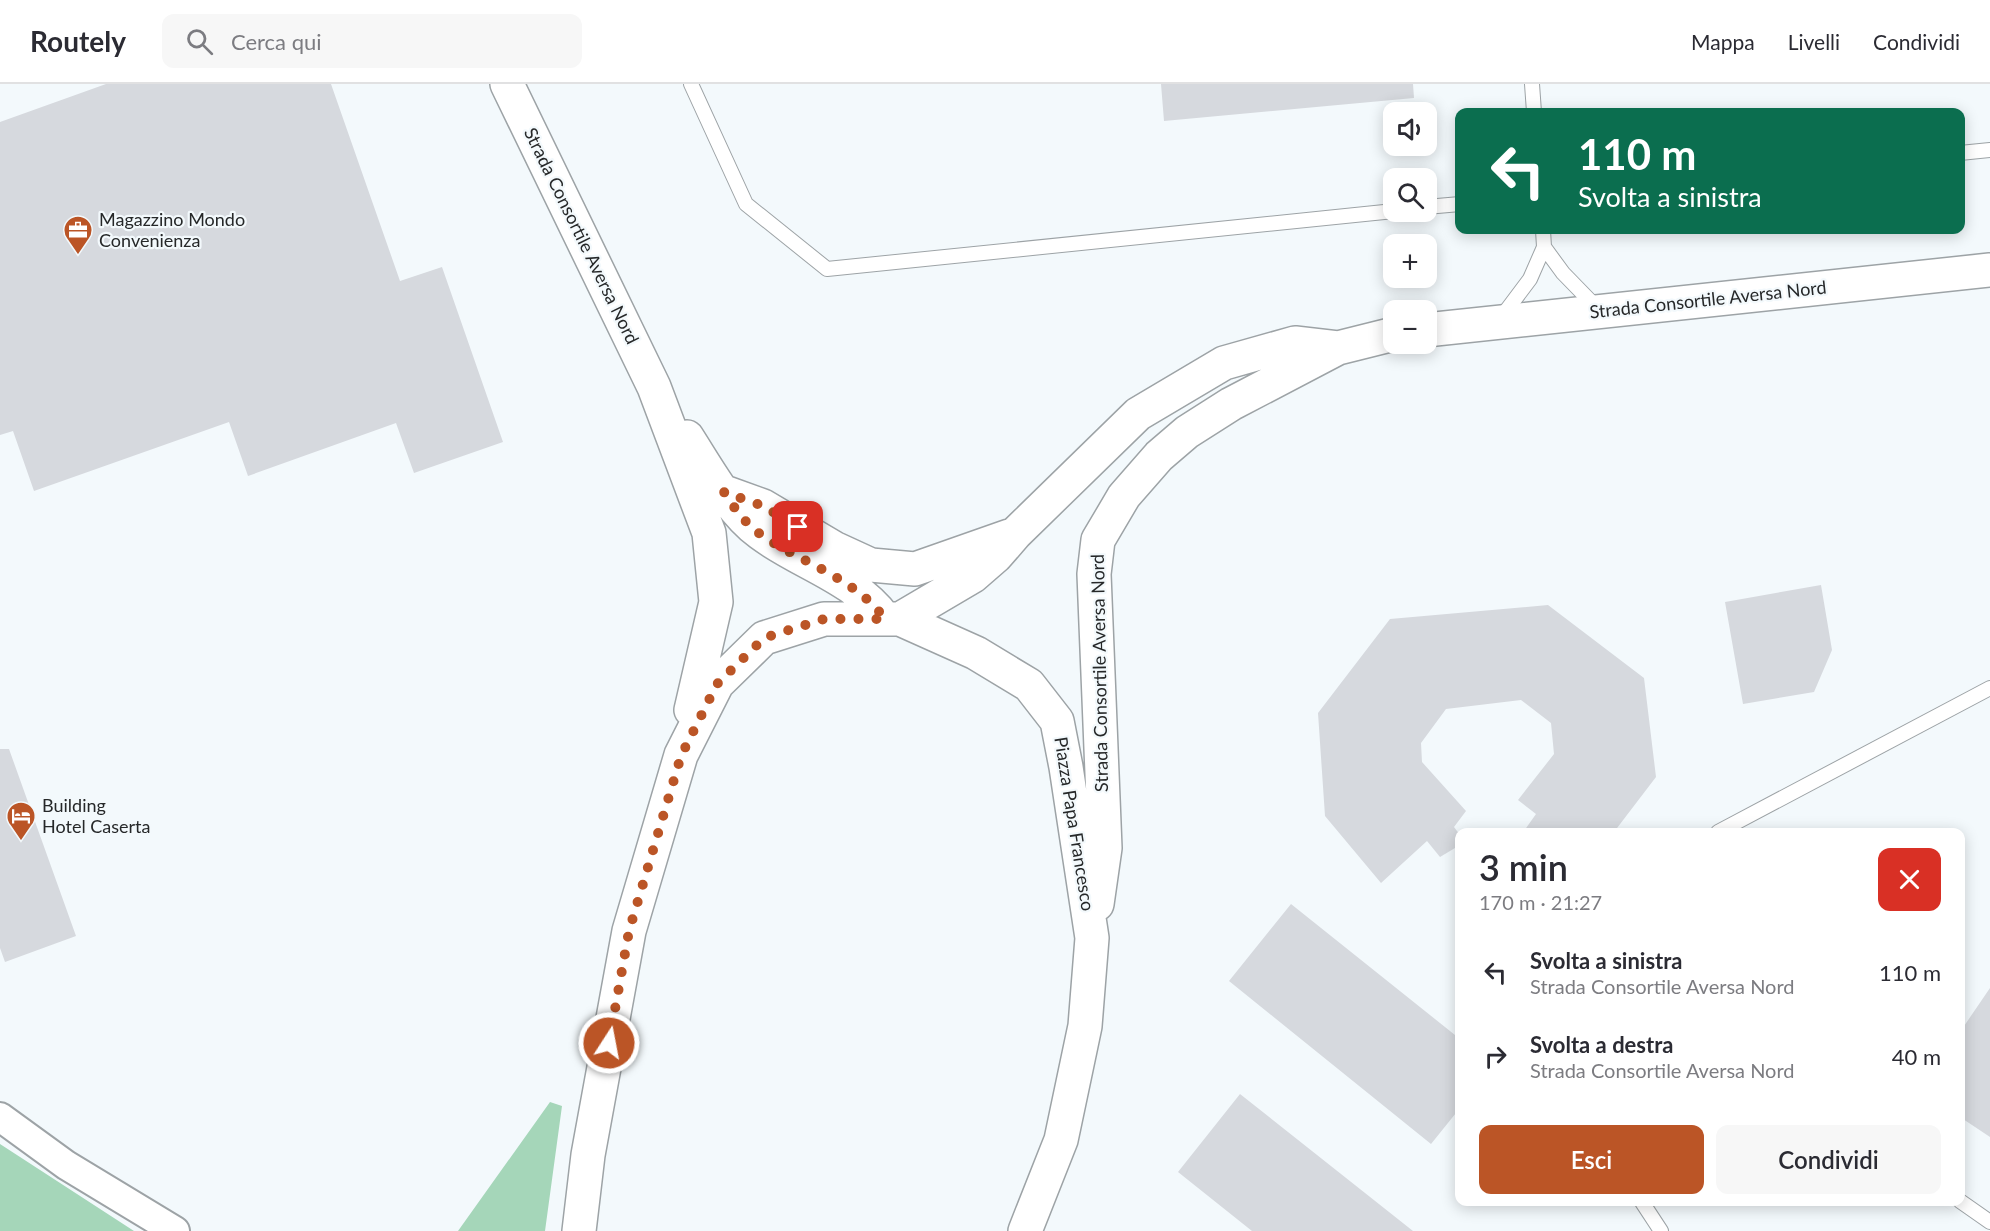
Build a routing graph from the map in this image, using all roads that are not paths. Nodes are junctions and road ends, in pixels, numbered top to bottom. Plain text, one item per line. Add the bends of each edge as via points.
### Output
1 (507, 84) edge
2 (691, 84) edge
3 (1532, 84) edge
4 (1534, 108) edge
5 (1990, 150) edge
6 (1965, 152) edge
7 (1455, 204) edge
8 (1437, 206) edge
9 (1383, 212) edge
10 (1543, 234) edge
11 (1544, 247) junction
12 (1990, 270) edge
13 (1600, 312) junction
14 (1497, 323) junction
15 (1437, 329) edge
16 (1383, 337) edge
17 (1338, 348) junction
18 (654, 387) junction
19 (724, 492) junction
20 (1016, 533) junction
21 (893, 619) junction
22 (1990, 688) edge
23 (681, 756) junction
24 (1727, 828) edge
25 (1092, 939) junction
26 (0, 1117) edge
27 (1965, 1204) edge
28 (1645, 1206) edge
29 (1990, 1222) edge
30 (175, 1231) edge
31 (579, 1231) edge
32 (1025, 1231) edge
33 (1661, 1231) edge

1 - 18 street, Strada Consortile Aversa Nord
2 - 9 lane via 747,204 828,269
3 - 4 lane
5 - 6 lane
7 - 8 lane
10 - 11 lane
11 - 13 lane
11 - 14 lane via 1530,279
12 - 13 street, Strada Consortile Aversa Nord
13 - 14 street, Strada Consortile Aversa Nord
14 - 15 street, Strada Consortile Aversa Nord
16 - 17 street, Strada Consortile Aversa Nord
17 - 20 street, Strada Consortile Aversa Nord via 1295,343 1224,363 1138,414
17 - 25 street, Strada Consortile Aversa Nord via 1231,404 1187,432 1159,456 1124,496 1098,540 1095,574 1105,848
18 - 19 street, Strada Consortile Aversa Nord
18 - 23 street, Strada Consortile Aversa Nord via 710,533 716,602
19 - 20 street, Strada Consortile Aversa Nord via 763,506 871,566 915,569
19 - 21 street, Strada Consortile Aversa Nord via 759,533 852,587
20 - 21 street, Strada Consortile Aversa Nord via 973,576
21 - 23 street, Piazza Papa Francesco via 824,619 764,638 717,684
21 - 25 street, Piazza Papa Francesco via 976,653 1029,685 1057,722
22 - 24 lane
23 - 31 street, Piazza Papa Francesco via 629,931 588,1155
25 - 32 street, Piazza Papa Francesco via 1085,1026 1061,1140
26 - 30 street via 66,1165
27 - 29 lane
28 - 33 lane

